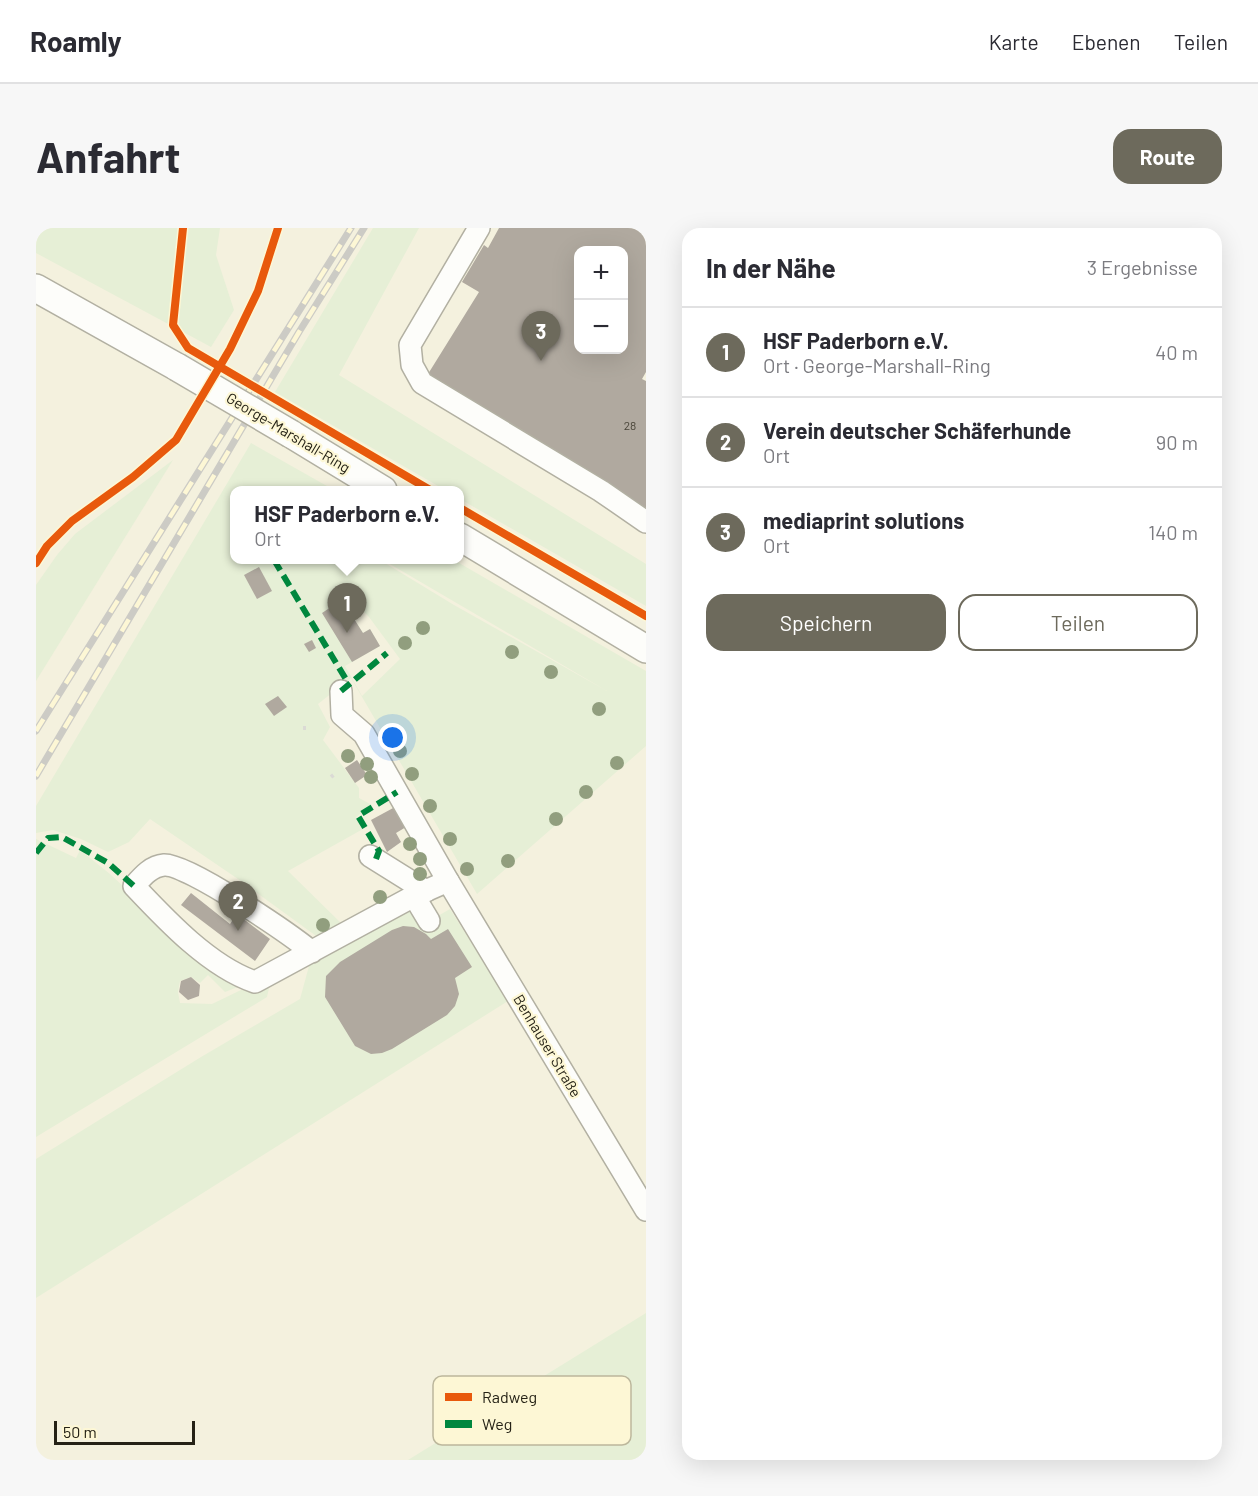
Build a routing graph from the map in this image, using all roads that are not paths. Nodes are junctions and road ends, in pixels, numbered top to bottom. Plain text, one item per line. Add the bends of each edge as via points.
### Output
1 (479, 228) edge
2 (36, 288) edge
3 (376, 486) edge
4 (646, 522) edge
5 (464, 540) edge
6 (646, 649) edge
7 (341, 691) dead end
8 (370, 856) dead end
9 (448, 881) junction
10 (420, 893) junction
11 (429, 921) dead end
12 (312, 952) junction
13 (646, 1210) edge

1 - 4 lane via 410,345 412,365 422,383
2 - 3 main road, George-Marshall-Ring, bridge
5 - 6 main road
7 - 9 lane, Benhauser Straße via 335,719 364,734
8 - 10 lane
9 - 10 lane
9 - 13 lane, Benhauser Straße
10 - 11 lane
10 - 12 lane
12 - 12 lane via 226,893 166,864 134,885 175,929 238,976 255,982

